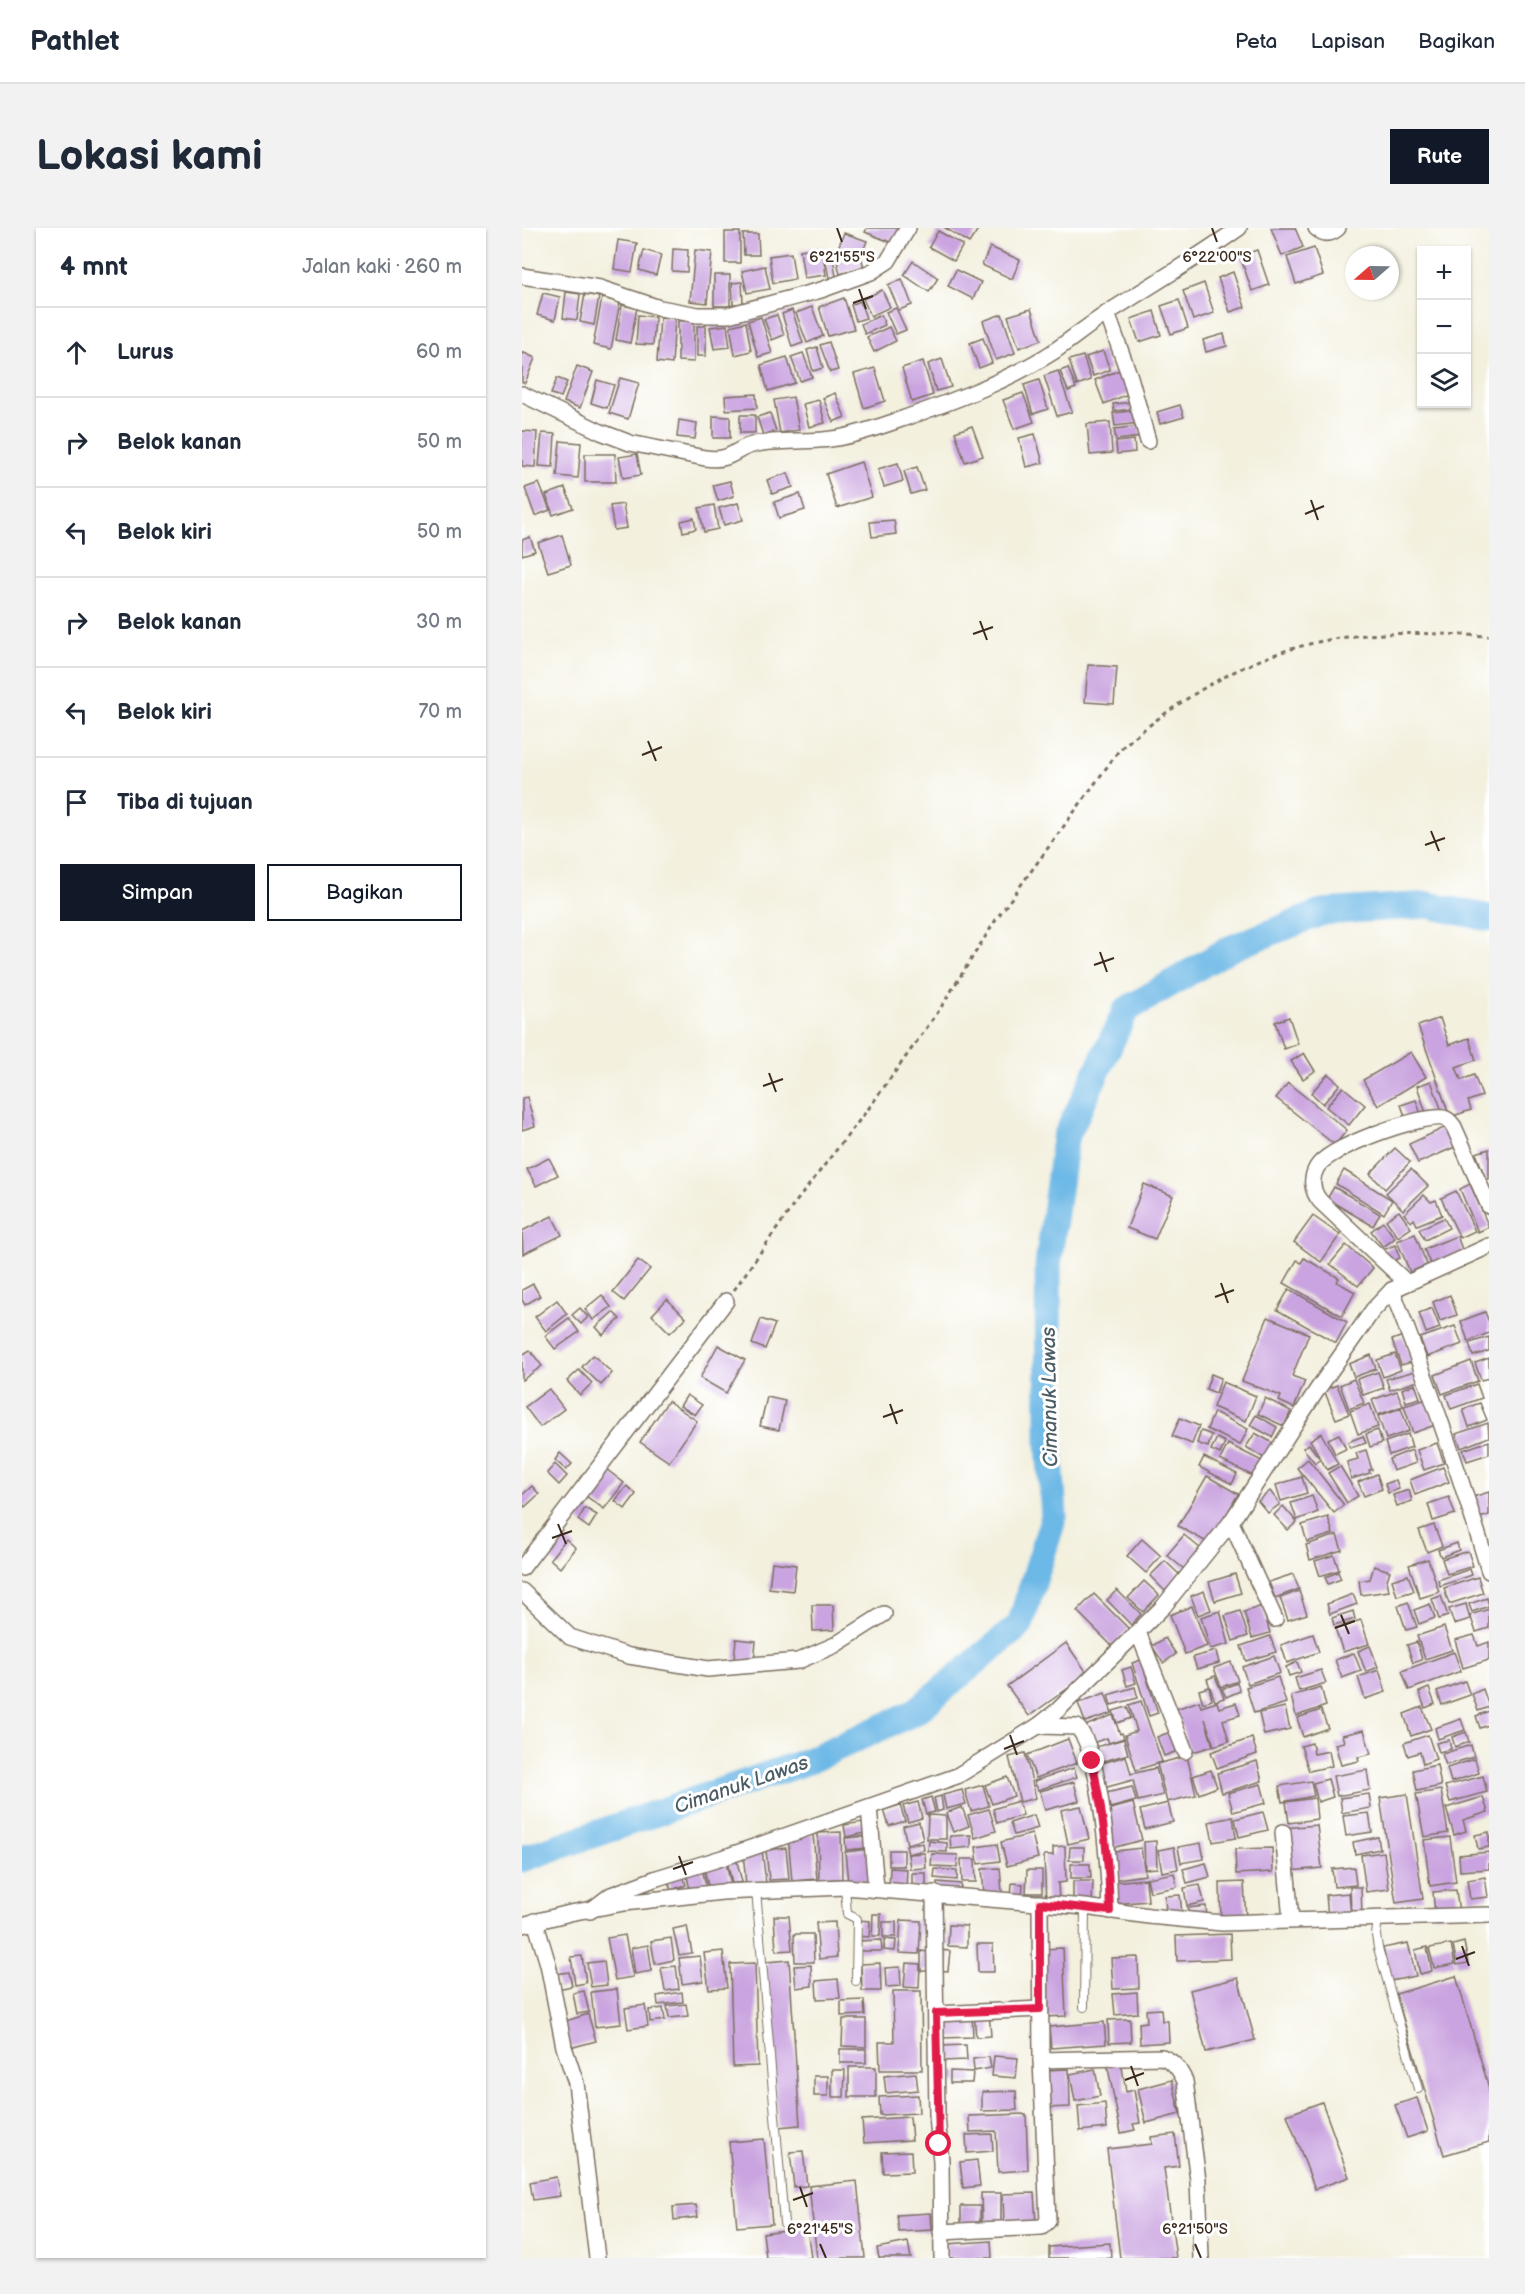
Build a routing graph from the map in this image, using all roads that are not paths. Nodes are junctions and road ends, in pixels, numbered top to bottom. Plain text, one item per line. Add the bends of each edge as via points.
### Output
1 (908, 228) edge
2 (1239, 228) edge
3 (1316, 228) edge
4 (1338, 228) edge
5 (522, 276) edge
6 (1107, 313) junction
7 (522, 394) edge
8 (1148, 441) dead end
9 (1489, 1206) edge
10 (1489, 1246) edge
11 (1407, 1283) junction
12 (1392, 1290) junction
13 (726, 1301) road end
14 (1231, 1522) junction
15 (522, 1568) edge
16 (1489, 1571) edge
17 (522, 1591) edge
18 (884, 1614) dead end
19 (1275, 1620) dead end
20 (1138, 1632) junction
21 (1038, 1726) junction
22 (1185, 1751) dead end
23 (869, 1807) junction
24 (1283, 1832) dead end
25 (876, 1888) junction
26 (756, 1889) junction
27 (934, 1893) junction
28 (846, 1894) junction
29 (1040, 1903) junction
30 (1085, 1907) junction
31 (590, 1911) junction
32 (1110, 1911) junction
33 (1489, 1915) edge
34 (1378, 1918) junction
35 (1291, 1920) junction
36 (528, 1923) edge
37 (856, 1981) dead end
38 (1084, 2007) dead end
39 (1040, 2009) junction
40 (936, 2013) junction
41 (1041, 2060) junction
42 (1418, 2089) dead end
43 (784, 2223) dead end
44 (941, 2232) junction
45 (597, 2258) edge
46 (942, 2258) edge
47 (1202, 2258) edge

1 - 5 street via 888,261 871,272 728,315 698,315 660,308 600,288
2 - 6 street
3 - 4 street via 1330,234
6 - 7 street via 1052,352 1005,377 914,415 838,438 757,443 715,459 630,443
6 - 8 street
9 - 11 street via 1454,1127 1443,1118 1388,1130 1335,1151 1317,1167 1312,1184 1315,1195
10 - 11 street
11 - 12 street
12 - 14 street via 1360,1326
12 - 16 street via 1434,1397
13 - 15 street
14 - 19 street
14 - 20 street
17 - 18 street via 570,1637 630,1656 708,1669 798,1661 834,1646
20 - 21 street
20 - 22 street
21 - 23 street via 957,1776
21 - 32 street via 1077,1727 1089,1752 1102,1815
23 - 25 street
23 - 31 street via 657,1878 612,1895
24 - 35 street
25 - 27 street
25 - 28 street
26 - 28 street
26 - 31 street via 624,1903
26 - 43 lane
27 - 29 street
27 - 40 street
28 - 37 lane via 848,1916 857,1919
29 - 30 street
29 - 39 street
30 - 32 street
30 - 38 lane
31 - 36 street
32 - 35 street via 1222,1923
33 - 34 street
34 - 35 street
34 - 42 lane via 1378,1948
36 - 45 street via 548,1964 564,2047 576,2083
39 - 40 street
39 - 41 street
40 - 44 street
41 - 44 street via 1046,2225
41 - 47 street via 1162,2057 1179,2068 1185,2081 1198,2180
44 - 46 street

